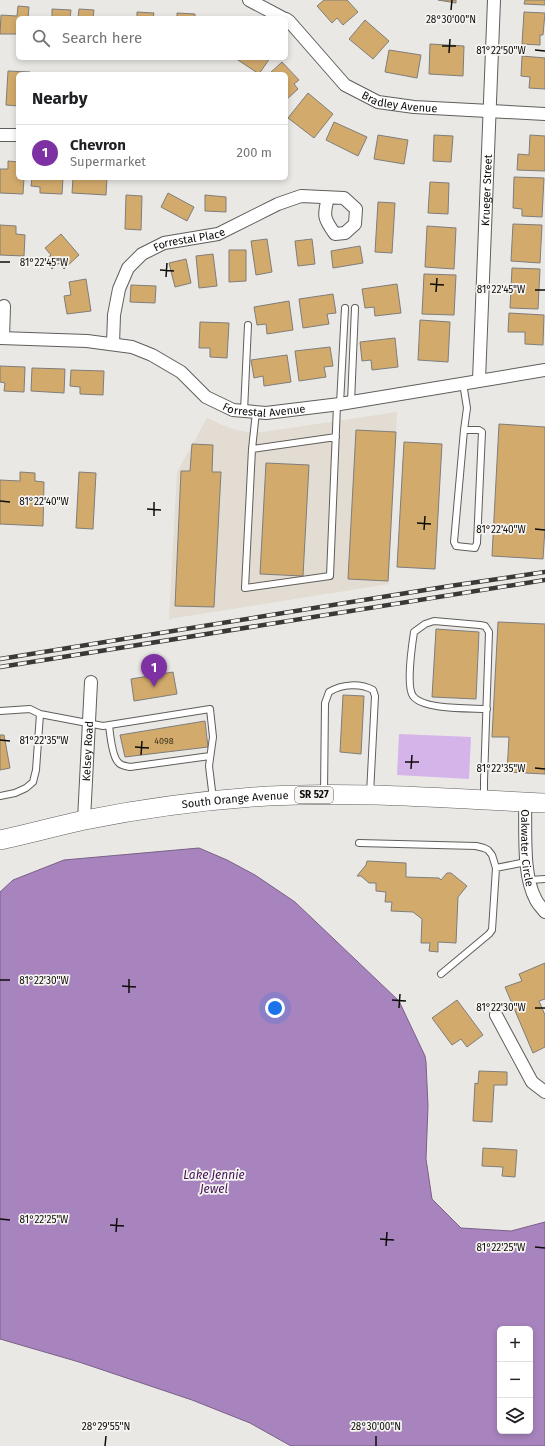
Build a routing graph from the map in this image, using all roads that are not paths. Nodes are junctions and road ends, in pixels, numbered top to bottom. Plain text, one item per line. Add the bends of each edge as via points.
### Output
1 (249, 0) edge
2 (494, 0) edge
3 (279, 16) edge
4 (288, 20) edge
5 (490, 111) junction
6 (545, 114) edge
7 (0, 135) edge
8 (16, 135) edge
9 (328, 198) dead end
10 (4, 306) dead end
11 (345, 308) dead end
12 (355, 308) dead end
13 (248, 325) dead end
14 (1, 338) edge
15 (113, 344) junction
16 (545, 370) edge
17 (479, 380) junction
18 (463, 383) junction
19 (343, 404) junction
20 (250, 412) junction
21 (464, 430) junction
22 (336, 437) junction
23 (252, 449) junction
24 (91, 682) dead end
25 (487, 708) junction
26 (0, 711) edge
27 (40, 714) junction
28 (88, 724) junction
29 (109, 725) junction
30 (210, 756) junction
31 (324, 795) junction
32 (370, 795) junction
33 (0, 796) edge
34 (213, 800) junction
35 (484, 800) junction
36 (525, 802) junction
37 (545, 803) edge
38 (84, 820) junction
39 (0, 840) edge
40 (359, 843) dead end
41 (526, 862) junction
42 (496, 868) junction
43 (545, 879) edge
44 (530, 880) junction
45 (545, 912) edge
46 (442, 974) dead end
47 (496, 1015) dead end
48 (545, 1092) edge

1 - 3 street, Bradley Avenue
2 - 5 street, Krueger Street
4 - 5 street, Bradley Avenue via 345,84 378,102 414,107
5 - 6 street, Bradley Avenue
5 - 17 street, Krueger Street
7 - 8 street
9 - 15 street, Forrestal Place via 301,196 278,204 218,234 164,243 142,254 128,268 119,289 114,315
10 - 14 street
11 - 19 lane
12 - 19 lane
13 - 20 lane
14 - 15 street, Forrestal Avenue
15 - 20 street, Forrestal Avenue via 132,347 152,355 181,372 206,397 233,410
16 - 17 street, Forrestal Avenue
17 - 18 street, Forrestal Avenue
18 - 19 street, Forrestal Avenue
18 - 21 lane via 467,408
19 - 20 street, Forrestal Avenue via 266,413
19 - 22 lane
20 - 23 lane
21 - 21 lane via 454,542 456,546 475,548 482,432
22 - 23 lane
22 - 23 lane via 330,576 245,588
24 - 28 street, Kelsey Road
25 - 25 lane via 489,632 485,626 434,621 424,624 414,632 411,648 412,696 420,703 436,706
25 - 35 lane
26 - 27 lane via 30,708
27 - 28 lane
27 - 33 lane via 33,782 15,793
28 - 29 lane
28 - 38 street, Kelsey Road
29 - 30 lane via 115,758 124,766
29 - 30 lane via 210,709 213,737
30 - 34 lane via 208,766
31 - 32 main road, South Orange Avenue / SR 527
31 - 32 lane via 325,704 329,692 337,687 352,685 367,686 373,690 375,696
31 - 34 main road, South Orange Avenue / SR 527
32 - 35 main road, South Orange Avenue / SR 527
34 - 38 main road, South Orange Avenue / SR 527
35 - 36 main road, South Orange Avenue / SR 527
36 - 37 main road, South Orange Avenue / SR 527
36 - 41 street, Oakwater Circle
38 - 39 main road, South Orange Avenue / SR 527
40 - 42 lane via 484,848 492,854
41 - 42 lane
41 - 44 street, Oakwater Circle
42 - 46 lane via 492,930
43 - 44 lane
44 - 45 street, Oakwater Circle via 536,900
47 - 48 street via 532,1082

